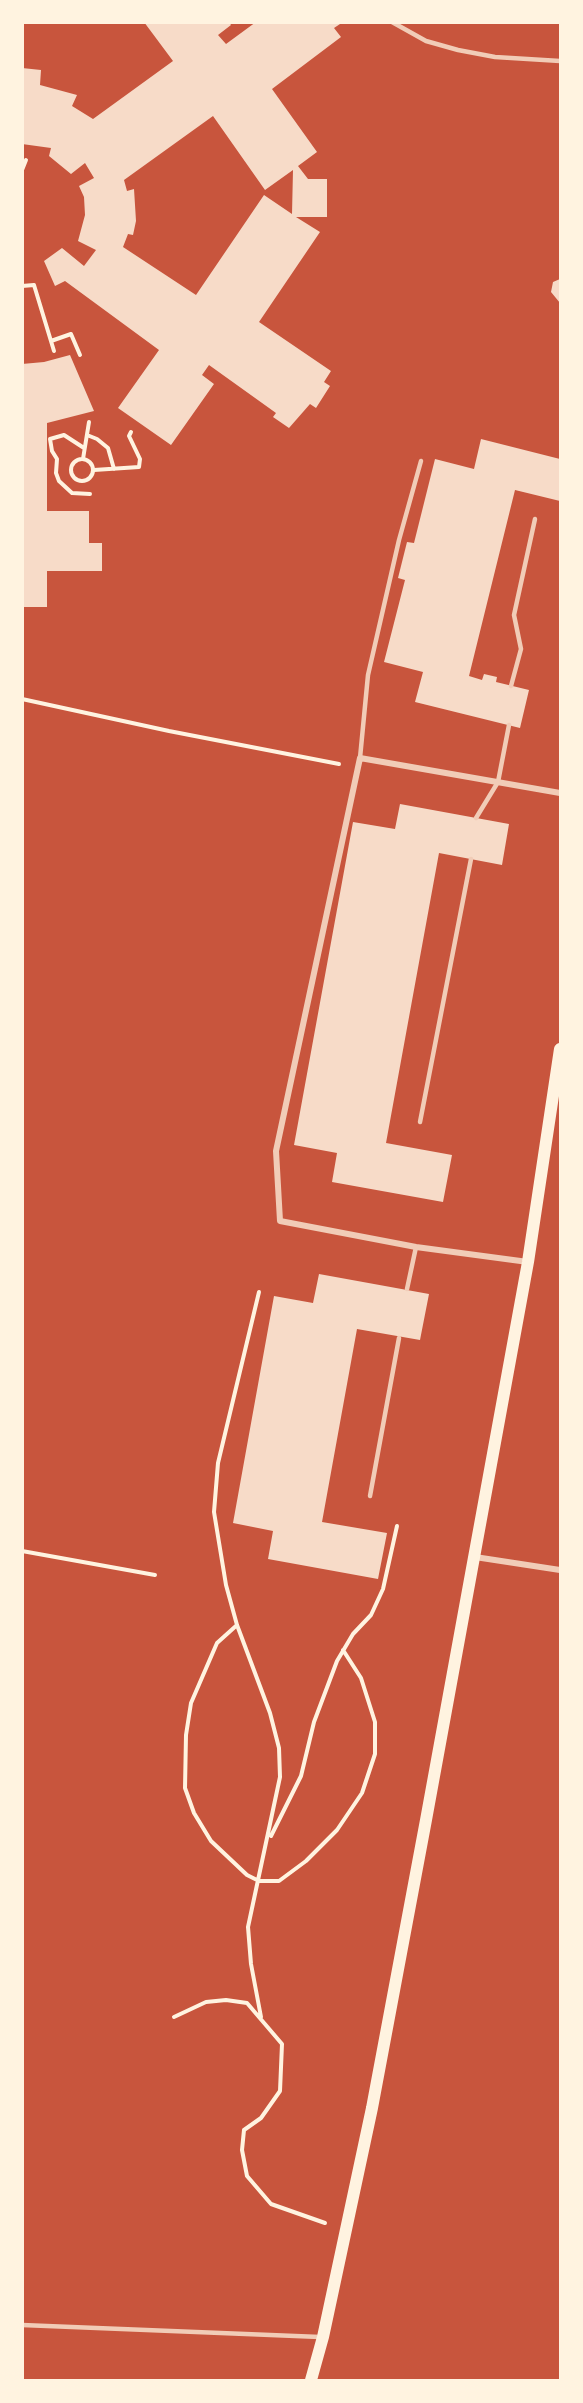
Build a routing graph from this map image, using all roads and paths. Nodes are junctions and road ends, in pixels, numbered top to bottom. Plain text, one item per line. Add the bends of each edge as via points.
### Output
1 (392, 22) edge
2 (561, 61) edge
3 (26, 160) dead end
4 (22, 170) edge
5 (22, 286) edge
6 (51, 341) junction
7 (54, 351) dead end
8 (80, 355) dead end
9 (89, 422) dead end
10 (131, 432) dead end
11 (87, 435) junction
12 (84, 448) junction
13 (83, 459) junction
14 (421, 461) dead end
15 (114, 469) junction
16 (94, 470) junction
17 (90, 494) dead end
18 (536, 519) dead end
19 (511, 686) dead end
20 (22, 699) edge
21 (509, 725) dead end
22 (360, 758) junction
23 (358, 768) junction
24 (498, 782) junction
25 (561, 793) edge
26 (476, 818) dead end
27 (471, 859) dead end
28 (561, 1049) edge
29 (557, 1085) edge
30 (420, 1122) dead end
31 (416, 1247) junction
32 (528, 1262) junction
33 (407, 1288) dead end
34 (259, 1292) dead end
35 (399, 1338) dead end
36 (370, 1496) dead end
37 (397, 1526) dead end
38 (22, 1551) edge
39 (475, 1557) junction
40 (561, 1570) edge
41 (155, 1575) dead end
42 (237, 1625) junction
43 (343, 1650) junction
44 (268, 1841) junction
45 (258, 1881) junction
46 (174, 2017) dead end
47 (261, 2017) junction
48 (346, 2230) junction
49 (22, 2325) edge
50 (323, 2337) junction
51 (311, 2380) edge

1 - 2 lane via 426,41 458,50 495,57
3 - 4 path
5 - 6 path via 34,285
6 - 7 path
6 - 8 path via 71,334
9 - 11 path
10 - 15 path via 139,467
11 - 12 path
11 - 15 path via 108,448
12 - 13 path
12 - 17 path via 64,435 50,439 60,481 72,493
13 - 16 path via 92,463
13 - 16 path via 73,463 73,477 86,481
14 - 22 lane via 368,675
15 - 16 path
18 - 19 lane via 514,615 521,649
20 - 23 path
21 - 24 lane
22 - 23 street
22 - 24 street
23 - 31 street via 276,1150 280,1221
24 - 25 street
24 - 26 lane
27 - 30 lane
28 - 29 main road
29 - 32 main road
31 - 32 street
31 - 33 lane
32 - 39 main road
34 - 42 path via 218,1463 215,1502 226,1585
35 - 36 lane
37 - 43 path via 383,1589 371,1615
38 - 41 path
39 - 40 street
39 - 48 main road
42 - 44 path via 279,1748 280,1778
42 - 45 path via 217,1643 191,1703 185,1788 194,1813 212,1841
43 - 44 path via 314,1722 301,1776
43 - 45 path via 361,1678 375,1722 375,1754 362,1793 337,1830 306,1861 279,1881
44 - 45 path
45 - 47 path via 248,1927
46 - 47 path via 206,2002 226,2000 247,2003
47 - 48 path via 282,2044 283,2066 280,2091 261,2118 244,2130 242,2150 247,2176 271,2204
48 - 50 main road
49 - 50 lane
50 - 51 main road

